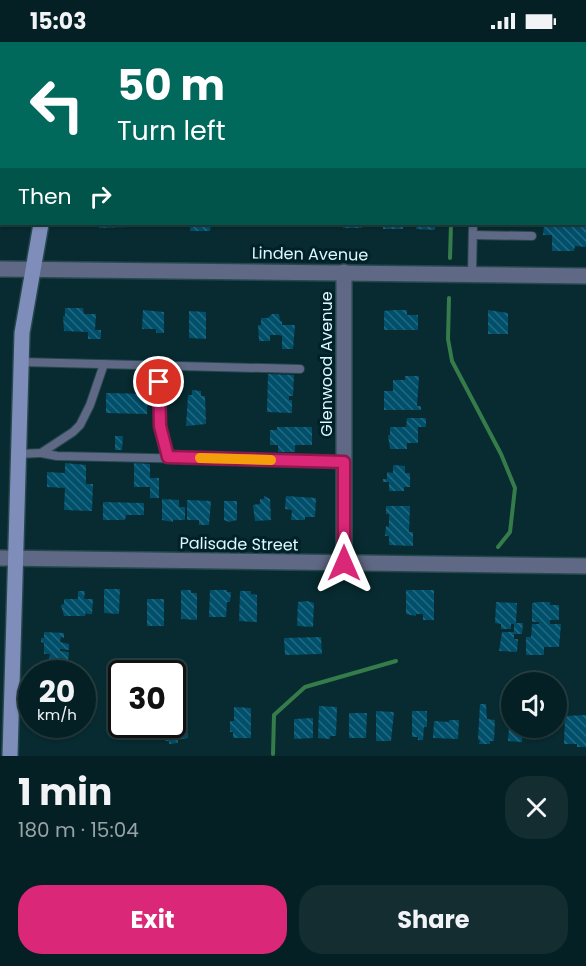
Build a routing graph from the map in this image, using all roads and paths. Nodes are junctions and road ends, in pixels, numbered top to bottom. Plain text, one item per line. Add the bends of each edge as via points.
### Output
1 (41, 225) edge
2 (473, 225) edge
3 (473, 235) junction
4 (531, 236) dead end
5 (0, 269) edge
6 (33, 269) junction
7 (344, 272) junction
8 (472, 274) junction
9 (586, 276) edge
10 (21, 362) junction
11 (104, 364) junction
12 (159, 365) junction
13 (300, 369) dead end
14 (40, 453) junction
15 (18, 454) junction
16 (168, 457) junction
17 (344, 462) junction
18 (7, 558) edge
19 (344, 563) junction
20 (586, 566) edge
21 (10, 756) edge

1 - 6 main road
2 - 3 lane
3 - 4 lane
3 - 8 lane
5 - 6 street, Linden Avenue
6 - 7 street, Linden Avenue
6 - 10 main road
7 - 8 street, Linden Avenue
7 - 17 street, Glenwood Avenue
8 - 9 street, Linden Avenue
10 - 11 lane
10 - 15 main road
11 - 12 lane
11 - 14 lane via 80,425
12 - 13 lane
12 - 16 lane via 160,426
14 - 15 lane
14 - 16 lane
15 - 18 main road
16 - 17 lane
17 - 19 street, Glenwood Avenue
18 - 19 street, Palisade Street
18 - 21 main road
19 - 20 street, Palisade Street

